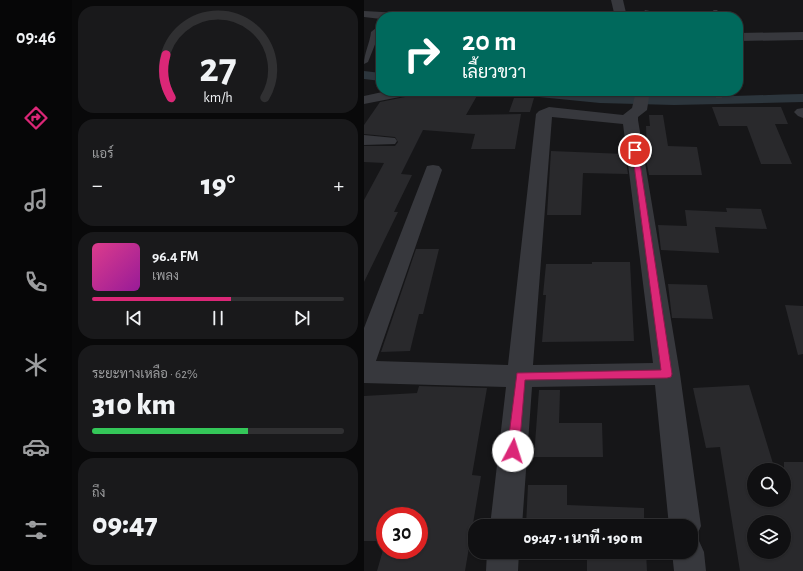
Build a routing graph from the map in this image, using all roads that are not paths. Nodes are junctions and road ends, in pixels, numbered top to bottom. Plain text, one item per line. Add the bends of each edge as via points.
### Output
1 (617, 0) edge
2 (620, 12) edge
3 (364, 14) edge
4 (376, 15) edge
5 (376, 30) edge
6 (803, 36) edge
7 (743, 37) edge
8 (365, 62) edge
9 (390, 96) edge
10 (638, 96) edge
11 (366, 102) edge
12 (629, 106) edge
13 (364, 140) edge
14 (389, 141) dead end
15 (433, 170) dead end
16 (364, 360) edge
17 (364, 372) edge
18 (667, 374) junction
19 (520, 376) junction
20 (507, 519) edge
21 (684, 519) edge
22 (503, 559) edge
23 (689, 559) edge
24 (502, 571) edge
25 (690, 571) edge

1 - 2 street
3 - 4 street
5 - 8 lane
6 - 7 street
9 - 11 street
10 - 12 street
12 - 18 street
12 - 19 street via 544,114
13 - 14 street
15 - 16 street
17 - 19 street
18 - 19 street
18 - 21 street
19 - 20 street
22 - 24 street
23 - 25 street

